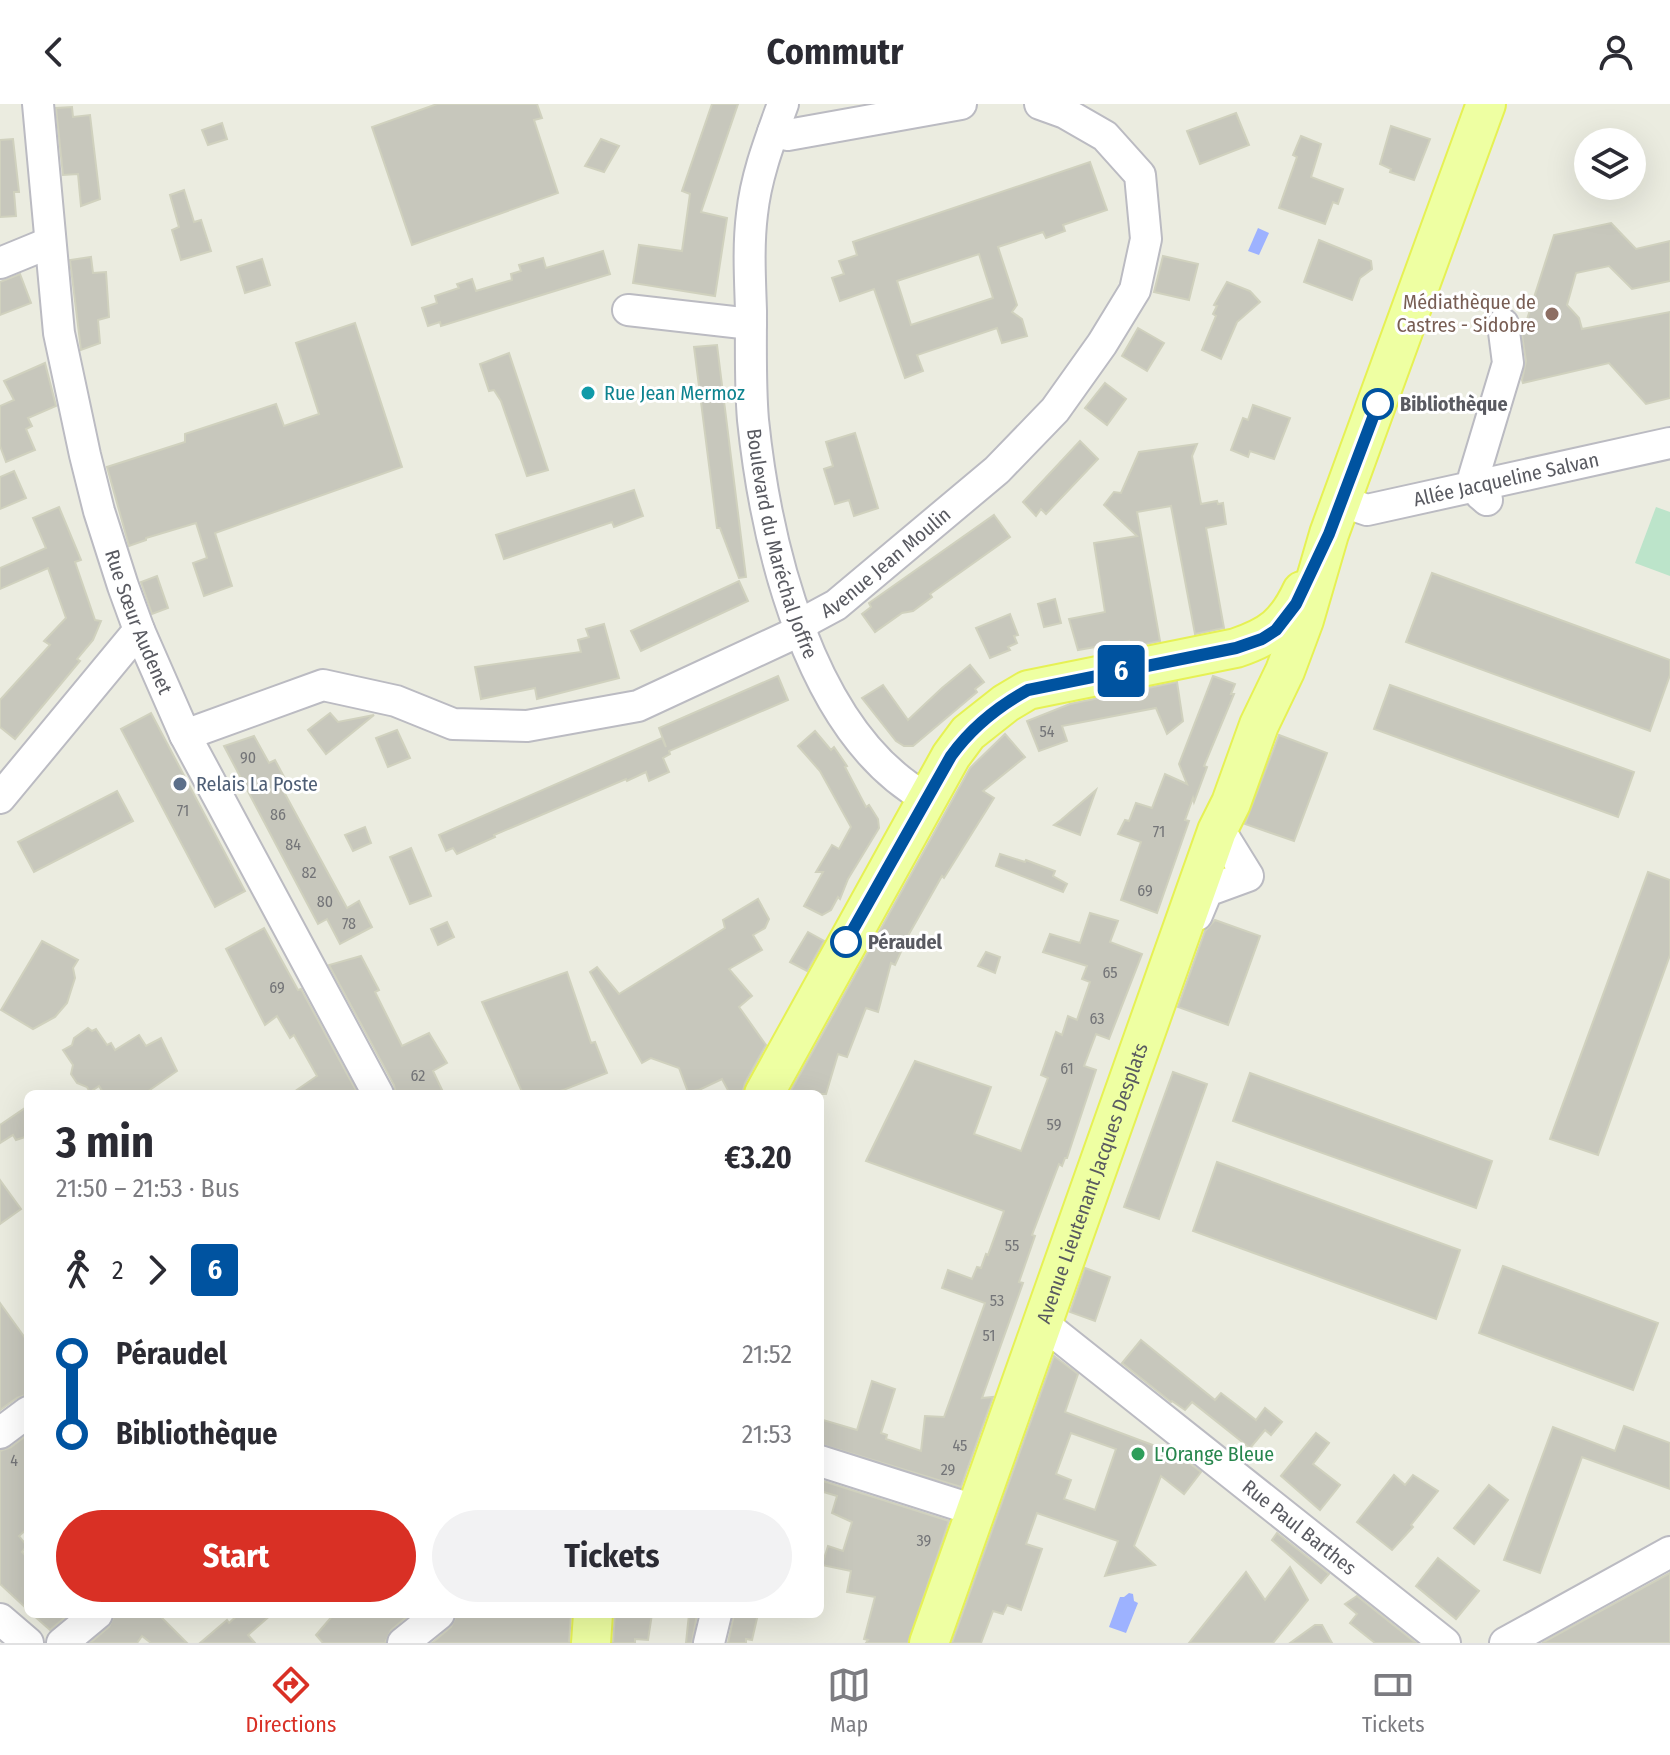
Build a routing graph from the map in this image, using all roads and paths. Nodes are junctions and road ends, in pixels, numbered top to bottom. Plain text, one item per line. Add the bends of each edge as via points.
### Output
1 (38, 104) edge
2 (961, 104) edge
3 (1040, 104) edge
4 (1486, 104) edge
5 (778, 118) edge
6 (49, 243) junction
7 (0, 263) edge
8 (628, 310) dead end
9 (751, 324) junction
10 (1503, 324) dead end
11 (1670, 443) edge
12 (1482, 493) junction
13 (1335, 517) junction
14 (800, 627) junction
15 (139, 630) junction
16 (1236, 648) junction
17 (155, 667) junction
18 (108, 669) junction
19 (1259, 725) junction
20 (185, 735) junction
21 (0, 798) edge
22 (926, 798) junction
23 (376, 1090) edge
24 (766, 1090) edge
25 (1041, 1322) junction
26 (24, 1415) edge
27 (0, 1433) edge
28 (824, 1462) edge
29 (974, 1518) junction
30 (1670, 1552) edge
31 (92, 1618) edge
32 (434, 1618) edge
33 (593, 1618) edge
34 (715, 1618) edge
35 (0, 1619) edge
36 (28, 1643) edge
37 (62, 1643) edge
38 (403, 1643) edge
39 (591, 1643) edge
40 (709, 1643) edge
41 (929, 1643) edge
42 (1445, 1643) edge
43 (1505, 1643) edge

1 - 6 street, Rue Sœur Audenet
2 - 5 street via 788,135
3 - 14 street, Avenue Jean Moulin via 1105,136 1140,175 1146,239 1135,290 1055,410 997,470 846,597
4 - 13 main road
5 - 9 street, Boulevard du Maréchal Joffre via 752,214
6 - 7 street
6 - 15 street, Rue Sœur Audenet via 59,333 85,455
8 - 9 street
9 - 14 street, Boulevard du Maréchal Joffre via 752,405 760,467
10 - 12 street via 1508,363 1474,476
11 - 12 street, Allée Jacqueline Salvan
12 - 13 street, Allée Jacqueline Salvan
13 - 16 main road via 1287,618 1262,639
13 - 19 main road via 1304,620
14 - 20 street, Avenue Jean Moulin via 638,706 527,726 453,724 396,701 323,685
14 - 22 street, Boulevard du Maréchal Joffre via 843,716 888,768
15 - 17 street, Rue Sœur Audenet
15 - 18 street
16 - 19 main road via 1262,665 1268,679
16 - 22 main road via 1028,690 968,733
17 - 18 street
17 - 20 street, Rue Sœur Audenet
18 - 21 street
19 - 25 main road, Avenue Lieutenant Jacques Desplats
20 - 23 street, Rue Sœur Audenet
22 - 24 main road
25 - 29 main road, Avenue Lieutenant Jacques Desplats
25 - 42 street, Rue Paul Barthes
26 - 27 street
28 - 29 street via 968,1508
29 - 41 main road, Avenue Lieutenant Jacques Desplats
30 - 43 street
31 - 37 street
32 - 38 street
33 - 39 main road
34 - 40 street
35 - 36 street

